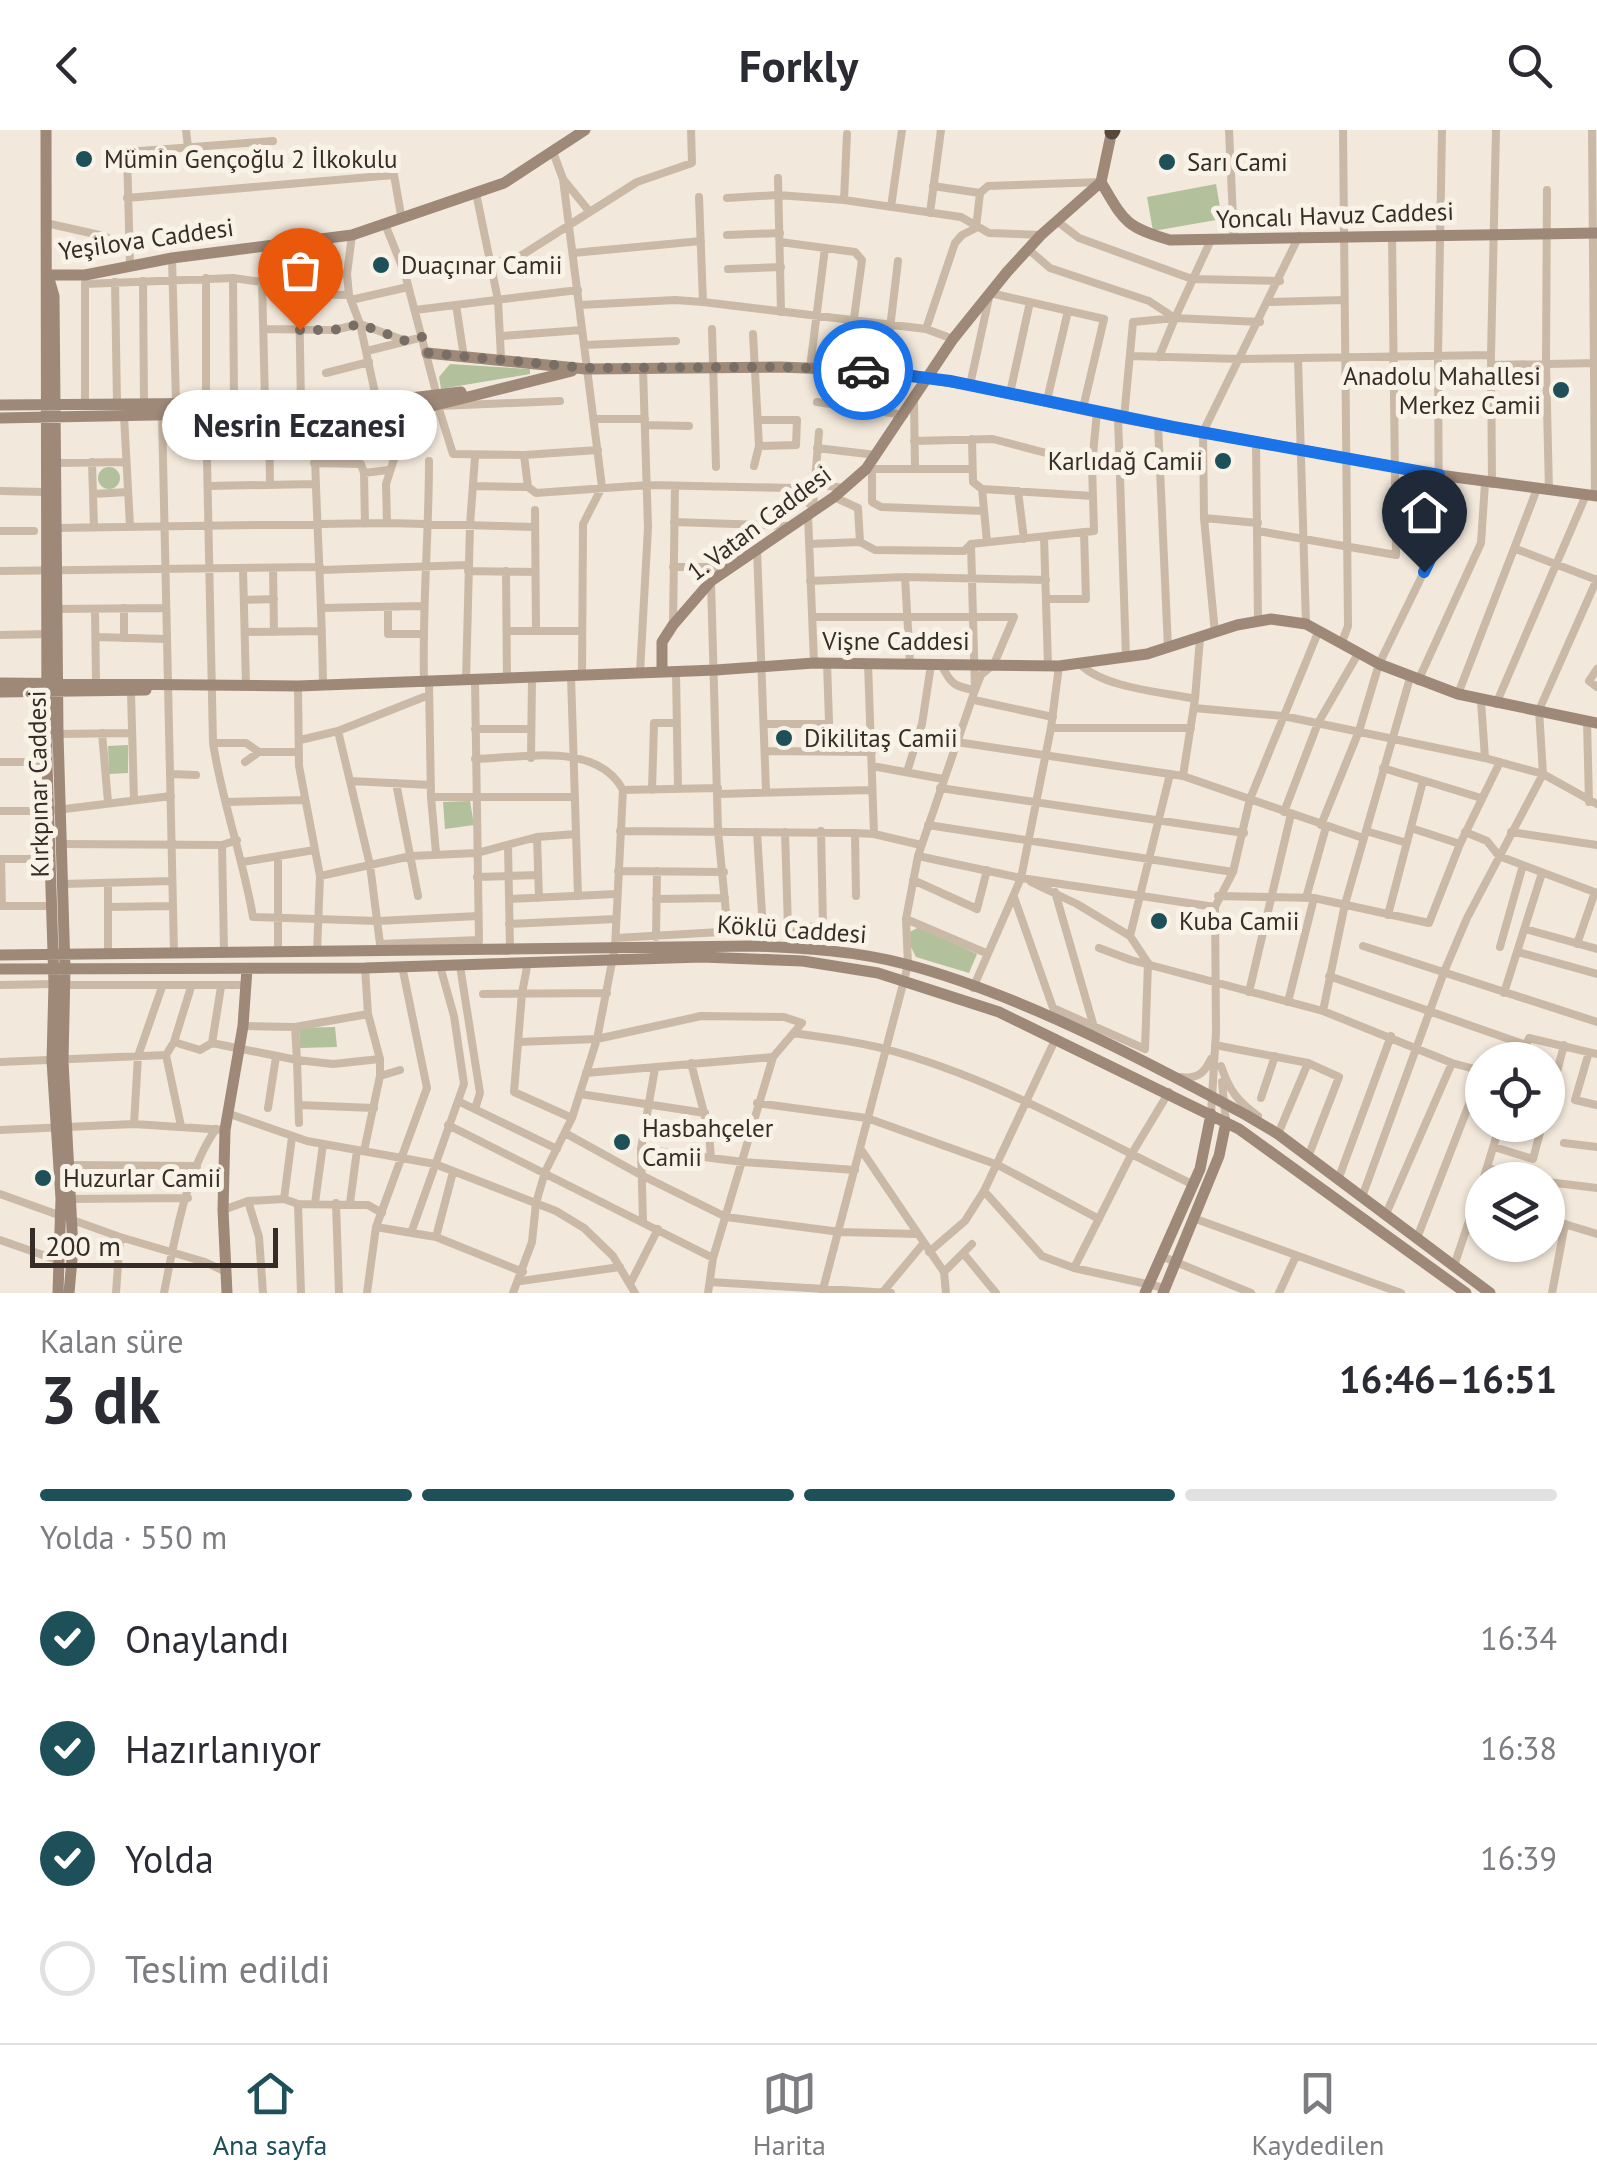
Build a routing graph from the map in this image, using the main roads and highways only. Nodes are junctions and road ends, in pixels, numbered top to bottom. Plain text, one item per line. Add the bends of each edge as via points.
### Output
1 (46, 130) edge
2 (585, 130) edge
3 (1112, 131) edge
4 (1101, 182) junction
5 (1594, 232) edge
6 (48, 275) junction
7 (428, 353) road end
8 (586, 368) junction
9 (930, 377) junction
10 (0, 406) edge
11 (267, 407) junction
12 (206, 408) junction
13 (120, 409) junction
14 (50, 410) junction
15 (0, 418) edge
16 (1593, 495) edge
17 (45, 529) junction
18 (53, 609) junction
19 (662, 672) junction
20 (0, 683) edge
21 (168, 686) junction
22 (53, 687) junction
23 (0, 692) edge
24 (1592, 722) edge
25 (54, 810) junction
26 (615, 948) junction
27 (59, 954) junction
28 (0, 955) edge
29 (0, 969) edge
30 (59, 969) junction
31 (247, 970) junction
32 (1192, 1104) junction
33 (1211, 1114) junction
34 (1226, 1122) junction
35 (62, 1127) junction
36 (1250, 1136) junction
37 (1205, 1150) junction
38 (1220, 1156) junction
39 (1199, 1188) junction
40 (66, 1199) junction
41 (67, 1218) junction
42 (1147, 1289) edge
43 (1164, 1291) edge
44 (58, 1293) edge
45 (69, 1293) edge
46 (226, 1293) edge
47 (1466, 1293) edge
48 (1490, 1293) edge

1 - 6 main road, Kırkpınar Caddesi
2 - 6 main road, Yeşilova Caddesi via 504,183 352,235 172,258 85,279
3 - 4 main road
4 - 5 main road, Yoncalı Havuz Caddesi via 1124,222 1170,240
4 - 9 main road, 1. Vatan Caddesi via 1028,249
6 - 14 main road, Kırkpınar Caddesi via 54,296
7 - 8 main road
8 - 9 main road via 810,368
8 - 11 main road via 438,401
9 - 16 main road via 1301,451
9 - 19 main road, 1. Vatan Caddesi via 869,469 711,581 662,642
10 - 14 main road
11 - 12 main road
11 - 12 main road via 234,401
12 - 13 main road via 162,414
12 - 13 main road via 176,402
13 - 14 main road
13 - 14 main road via 85,404
14 - 15 main road
14 - 17 main road, Kırkpınar Caddesi
14 - 17 main road, Kırkpınar Caddesi via 56,463
17 - 18 main road, Kırkpınar Caddesi
18 - 22 main road, Kırkpınar Caddesi
18 - 22 main road, Kırkpınar Caddesi
19 - 21 main road, Vişne Caddesi via 427,687
19 - 24 main road, Vişne Caddesi via 868,662 1081,664 1168,648 1258,620 1306,624 1379,664 1480,701
20 - 22 main road, Vişne Caddesi
21 - 22 main road, Vişne Caddesi
21 - 22 main road, Vişne Caddesi via 131,692
22 - 23 main road, Vişne Caddesi
22 - 25 main road, Kırkpınar Caddesi
22 - 25 main road, Kırkpınar Caddesi via 47,762
25 - 27 main road, Kırkpınar Caddesi via 63,884
25 - 27 main road, Kırkpınar Caddesi via 49,859
26 - 27 main road, Köklü Caddesi
26 - 31 main road, Köklü Caddesi via 528,962
26 - 32 main road, Köklü Caddesi via 822,964 903,979 1000,1012
26 - 48 main road, Köklü Caddesi via 818,949 908,964 1024,1007 1278,1134
27 - 28 main road, Köklü Caddesi
27 - 30 main road, Kırkpınar Caddesi
29 - 30 main road, Köklü Caddesi
30 - 31 main road, Köklü Caddesi
30 - 35 main road, Kırkpınar Caddesi
31 - 46 main road via 243,1026 221,1129
32 - 33 main road, Köklü Caddesi
32 - 37 main road via 1202,1119
33 - 34 main road, Köklü Caddesi
33 - 37 main road
34 - 36 main road, Köklü Caddesi
34 - 38 main road
35 - 40 main road, Kırkpınar Caddesi
35 - 40 main road, Kırkpınar Caddesi via 70,1165
36 - 38 main road
36 - 47 main road, Köklü Caddesi
37 - 39 main road
38 - 39 main road
39 - 42 main road via 1180,1212
39 - 43 main road
40 - 41 main road, Kırkpınar Caddesi
41 - 44 main road, Kırkpınar Caddesi
41 - 45 main road, Kırkpınar Caddesi

